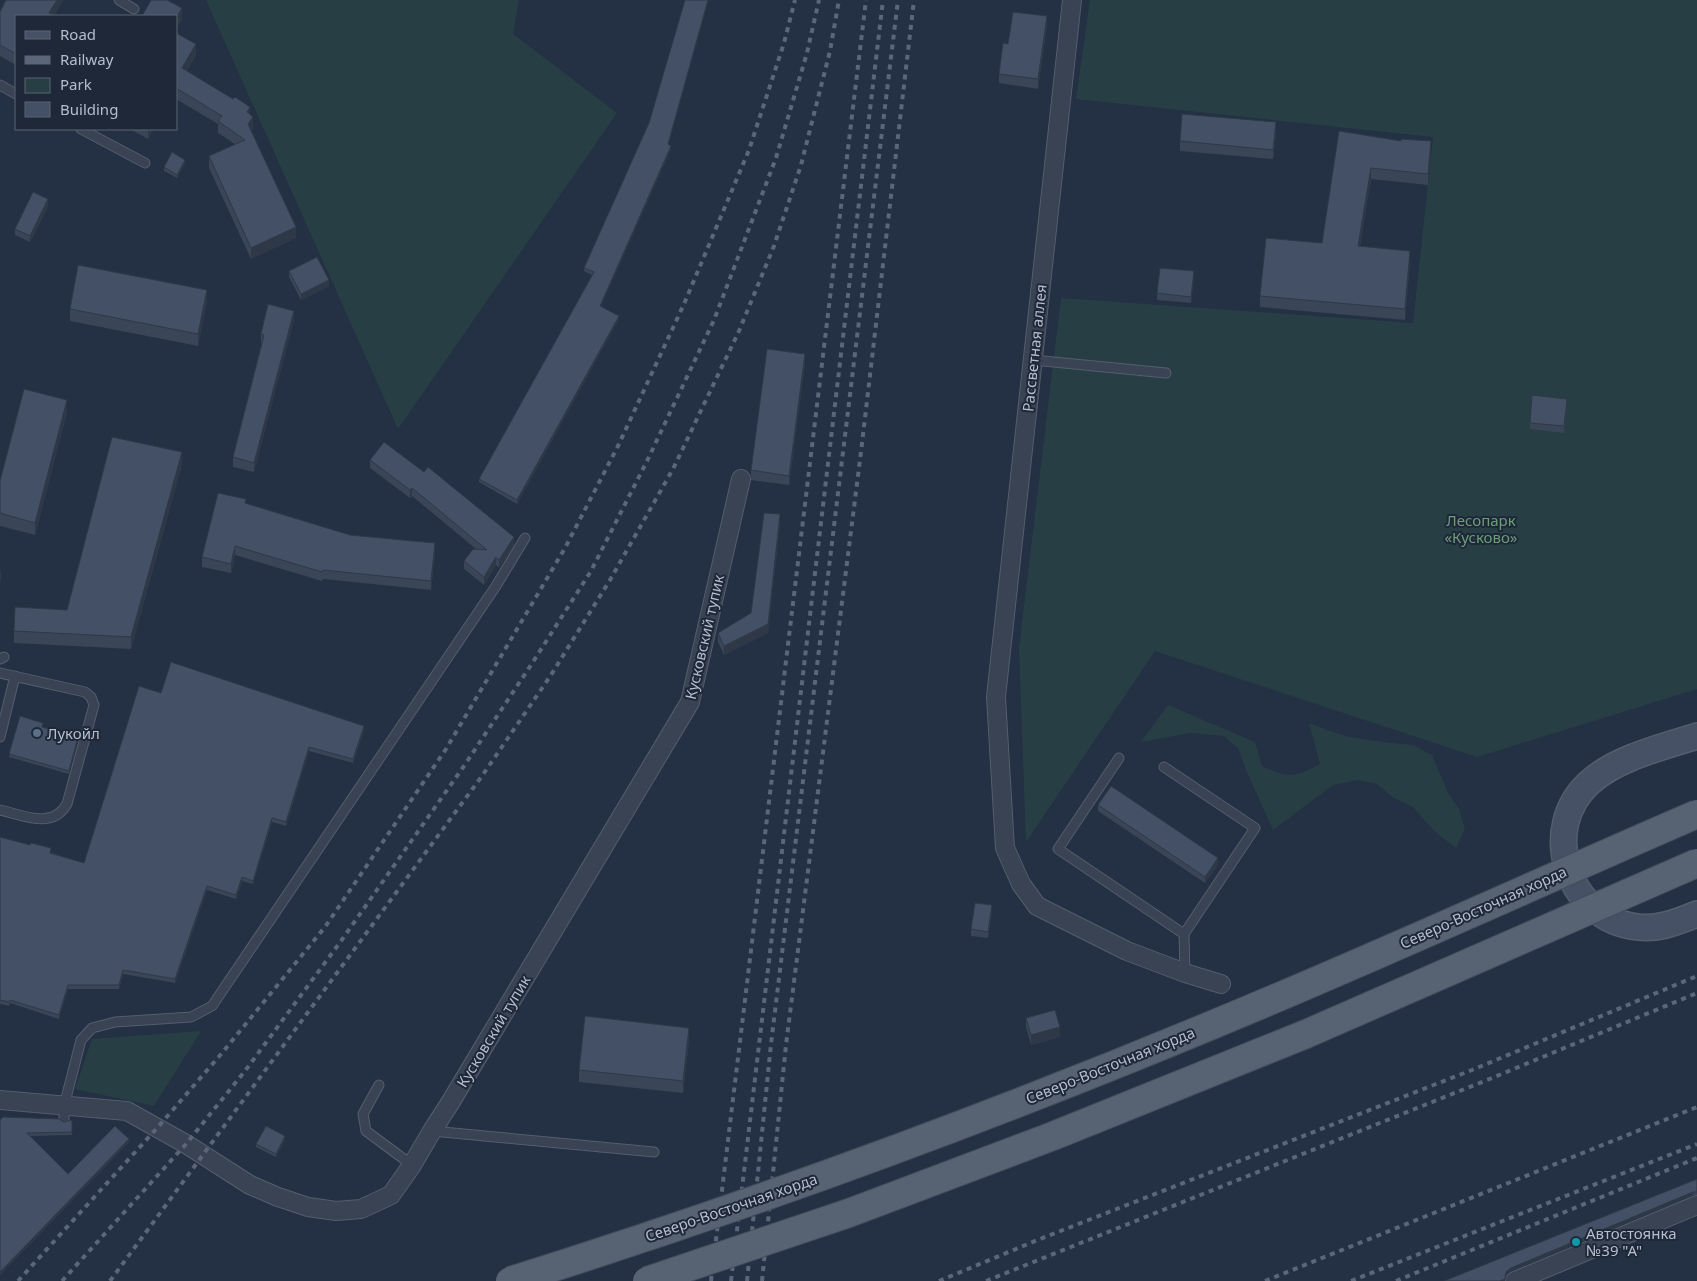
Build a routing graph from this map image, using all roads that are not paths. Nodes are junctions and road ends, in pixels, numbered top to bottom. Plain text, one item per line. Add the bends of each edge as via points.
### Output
1 (119, 0) edge
2 (1072, 0) edge
3 (134, 9) dead end
4 (0, 85) edge
5 (15, 93) edge
6 (83, 130) edge
7 (145, 163) dead end
8 (1033, 360) junction
9 (1166, 373) dead end
10 (741, 479) dead end
11 (525, 538) dead end
12 (0, 672) edge
13 (16, 676) junction
14 (1697, 736) edge
15 (0, 737) edge
16 (1119, 758) dead end
17 (1164, 767) dead end
18 (0, 810) edge
19 (1697, 814) edge
20 (1697, 863) edge
21 (1697, 914) edge
22 (1184, 934) junction
23 (1185, 974) junction
24 (1221, 984) dead end
25 (379, 1085) dead end
26 (0, 1100) edge
27 (64, 1112) junction
28 (432, 1131) junction
29 (654, 1152) dead end
30 (412, 1165) junction
31 (1697, 1204) edge
32 (510, 1281) edge
33 (647, 1281) edge
34 (1516, 1281) edge

1 - 3 lane
2 - 8 street, Рассветная аллея
4 - 5 lane
6 - 7 lane
8 - 9 lane
8 - 23 street, Рассветная аллея via 996,696 1004,848 1021,884 1037,906 1126,951
10 - 28 street, Кусковский тупик via 690,702
11 - 27 lane via 212,1006 191,1017 115,1022 92,1028 80,1040
12 - 13 lane
13 - 15 lane
13 - 18 lane via 85,692 94,705 64,810 46,820
14 - 21 main road via 1650,751 1601,773 1588,783 1574,803 1565,826 1563,843 1568,870 1577,890 1587,903 1614,921 1647,928
16 - 22 lane via 1058,849
17 - 22 lane via 1255,828
19 - 32 main road, Северо-Восточная хорда, bridge via 1274,999 1044,1092 829,1174
20 - 33 main road, bridge via 1306,1034 1053,1136 849,1213
22 - 23 lane
23 - 24 street, Рассветная аллея
25 - 30 lane via 363,1114 366,1131
26 - 27 street, Кусковский тупик
27 - 30 street, Кусковский тупик via 127,1111 186,1144 250,1186 308,1207 336,1211 361,1209 391,1194
28 - 29 lane
28 - 30 street, Кусковский тупик
31 - 34 street

